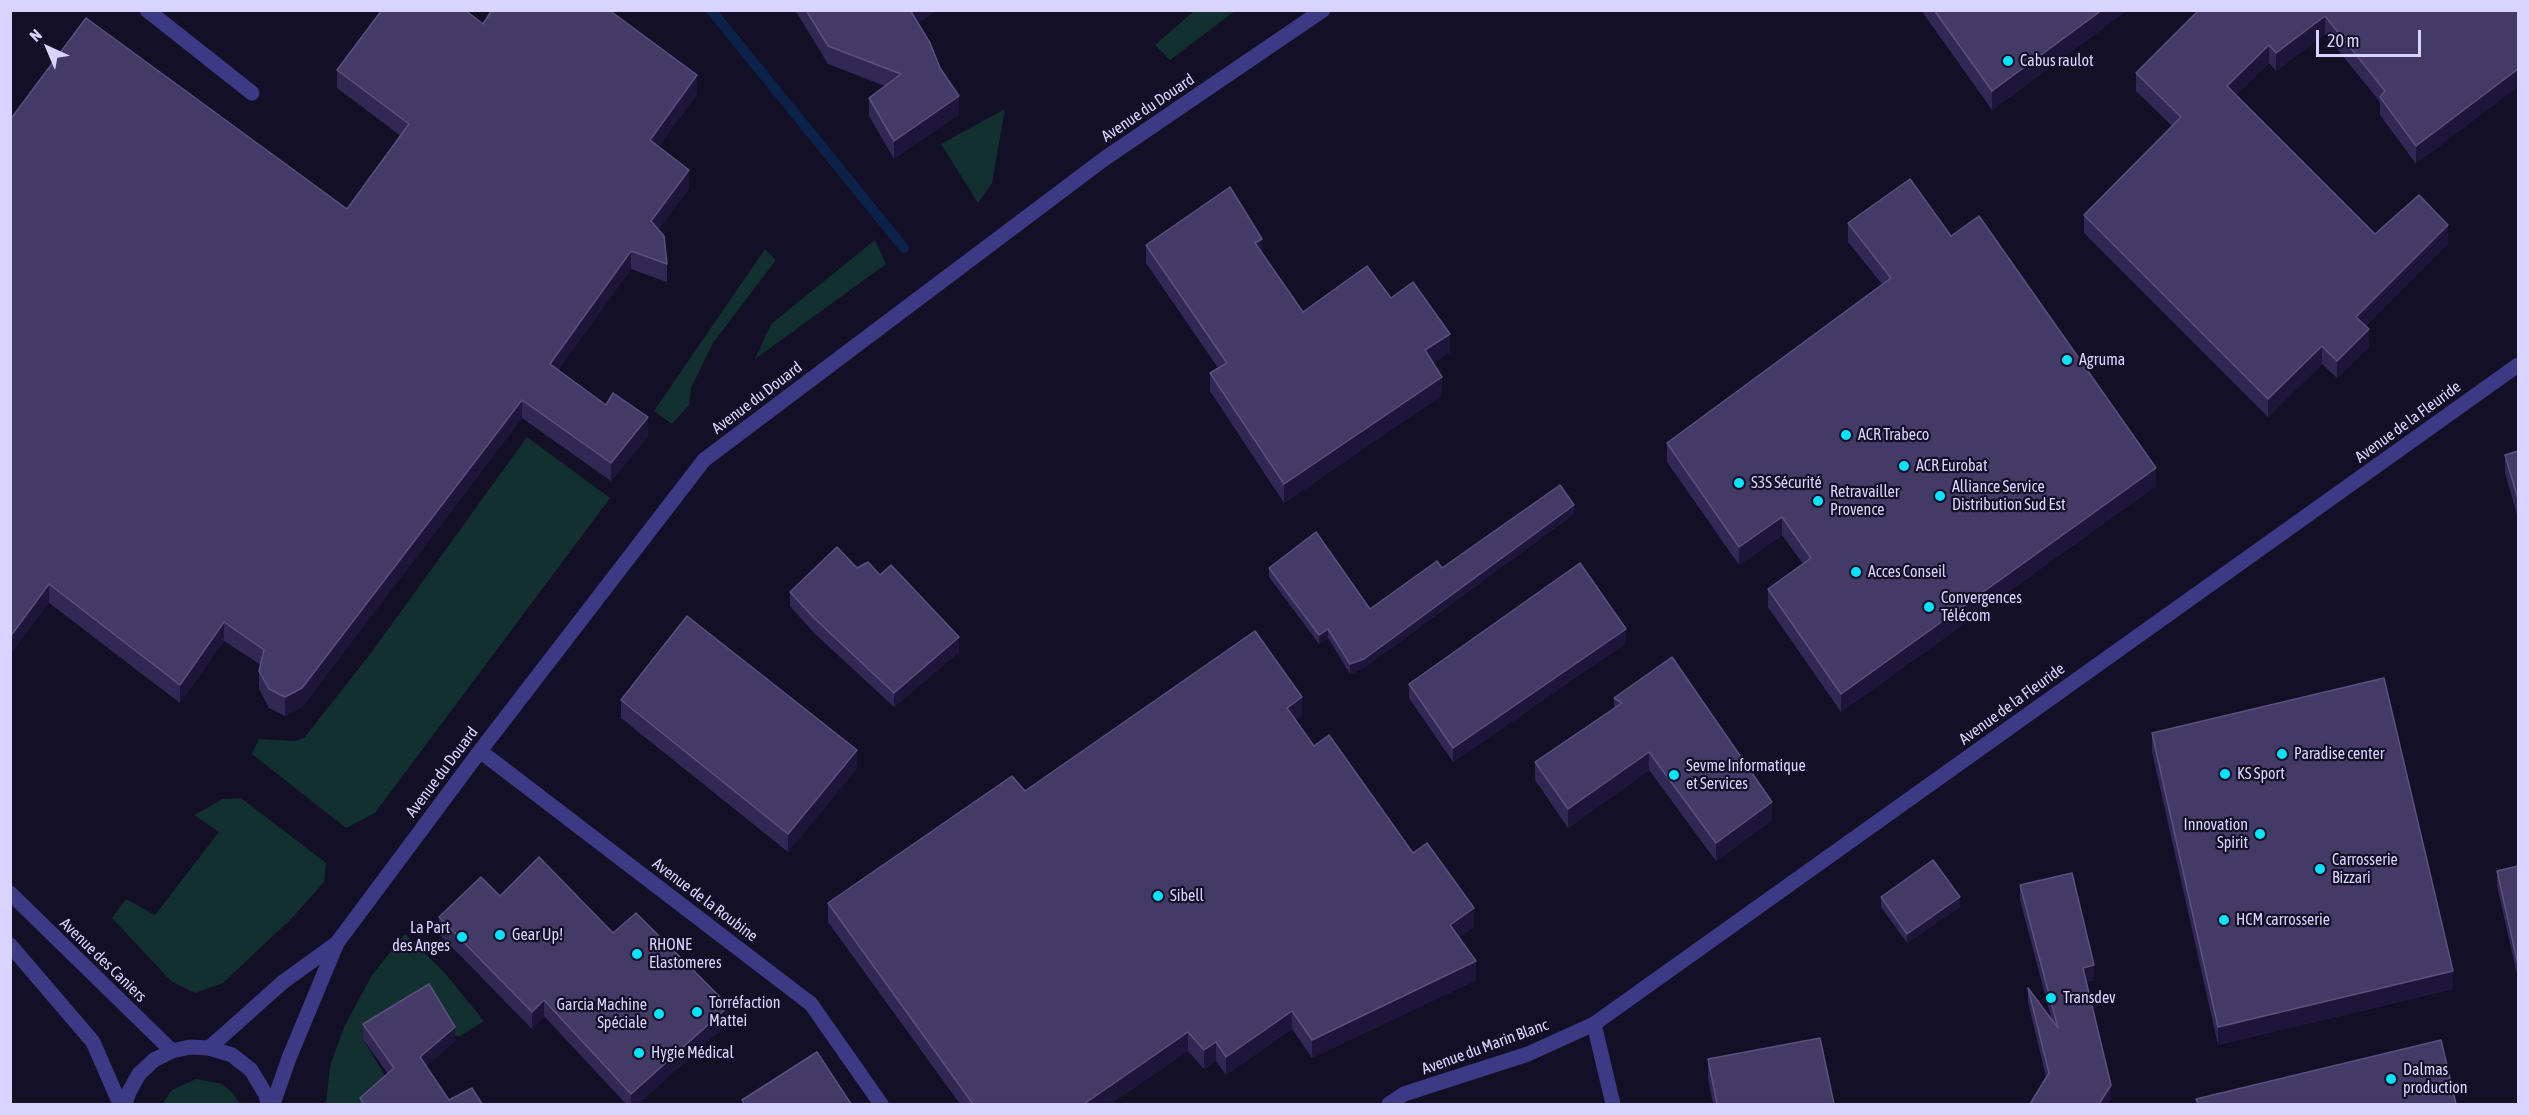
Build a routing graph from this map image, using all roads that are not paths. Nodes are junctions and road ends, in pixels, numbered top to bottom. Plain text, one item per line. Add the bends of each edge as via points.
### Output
1 (147, 10) edge
2 (1323, 10) edge
3 (252, 93) dead end
4 (2518, 365) edge
5 (480, 751) junction
6 (10, 893) edge
7 (337, 943) junction
8 (10, 945) edge
9 (1594, 1024) junction
10 (209, 1048) junction
11 (172, 1051) junction
12 (120, 1104) edge
13 (125, 1104) edge
14 (268, 1104) edge
15 (273, 1104) edge
16 (881, 1104) edge
17 (1389, 1104) edge
18 (1613, 1104) edge

1 - 3 street
2 - 5 street, Avenue du Douard via 1104,159 704,460
4 - 9 street, Avenue de la Fleuride
5 - 7 street, Avenue du Douard
5 - 16 street, Avenue de la Roubine via 811,1004
6 - 11 street, Avenue des Caniers
7 - 10 street, Avenue du Douard via 283,982
7 - 15 street, Avenue du Douard
8 - 12 street via 93,1042
9 - 17 street, Avenue du Marin Blanc via 1527,1054 1404,1094
9 - 18 street
10 - 11 street
10 - 14 street via 232,1055 251,1070
11 - 13 street via 139,1074

